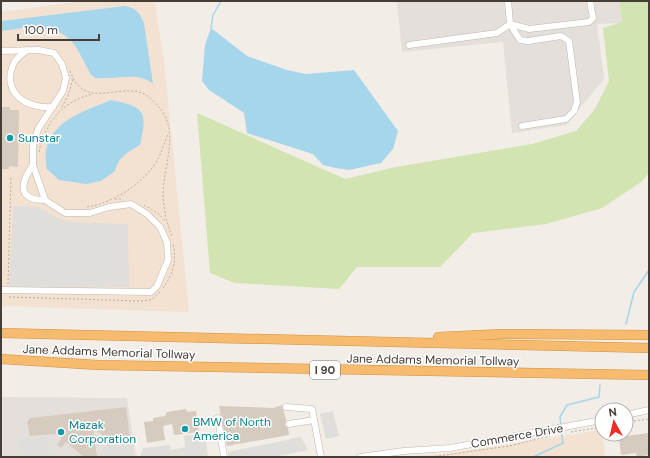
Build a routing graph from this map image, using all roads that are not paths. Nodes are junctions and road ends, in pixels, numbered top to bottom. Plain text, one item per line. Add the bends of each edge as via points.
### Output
1 (508, 1) edge
2 (590, 1) edge
3 (510, 24) junction
4 (409, 45) dead end
5 (27, 50) junction
6 (1, 51) edge
7 (53, 106) junction
8 (522, 126) dead end
9 (33, 165) junction
10 (45, 200) junction
11 (4, 290) edge
12 (1, 333) edge
13 (649, 335) edge
14 (361, 341) junction
15 (649, 348) edge
16 (1, 359) edge
17 (649, 375) edge
18 (286, 407) dead end
19 (649, 410) edge
20 (634, 413) edge
21 (218, 418) dead end
22 (314, 420) junction
23 (594, 422) edge
24 (290, 424) dead end
25 (224, 457) edge
26 (321, 457) edge
27 (360, 457) edge

1 - 3 street
2 - 3 street via 593,18 589,22 529,29
3 - 4 street via 497,33
3 - 8 street via 520,40 561,36 569,42 578,102 566,119
5 - 6 street
5 - 7 street via 54,53 62,64 66,78 63,91
5 - 7 street via 14,63 10,81 14,93 26,104 41,108
7 - 9 street via 38,129 33,146
9 - 10 street
9 - 10 street via 23,185 26,195 33,200
10 - 11 street via 65,213 90,213 131,204 147,214 160,227 167,242 168,260 158,286 151,292
12 - 14 highway, Jane Addams Memorial Tollway
13 - 14 highway via 502,334
14 - 15 highway, Jane Addams Memorial Tollway
16 - 17 highway, Jane Addams Memorial Tollway / I 90 via 114,366
18 - 22 street via 312,409
19 - 20 street
21 - 25 street
22 - 24 street
22 - 26 street
23 - 27 street, Commerce Drive via 551,433 450,448

